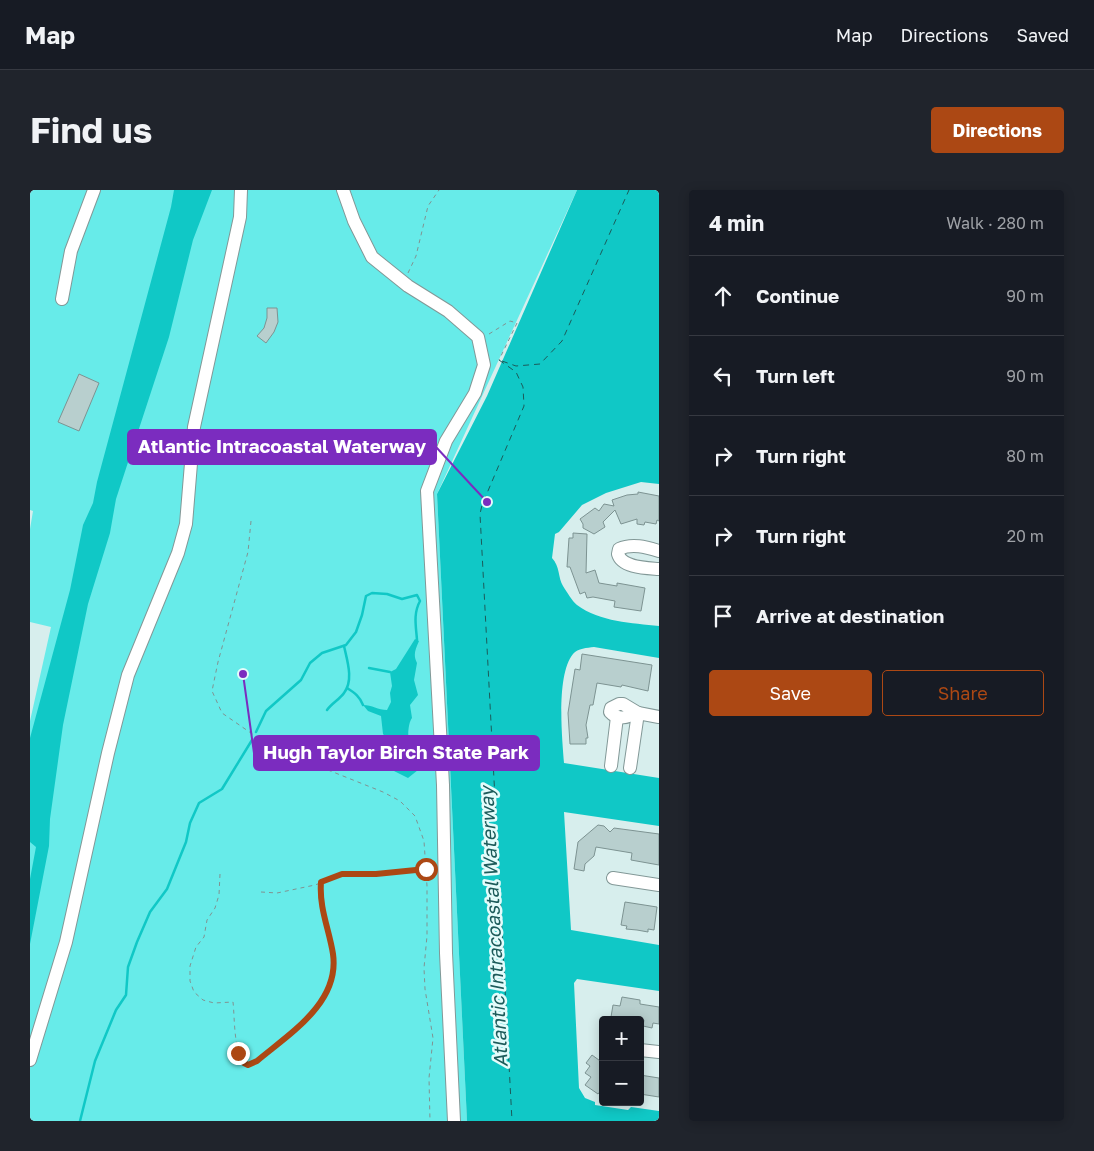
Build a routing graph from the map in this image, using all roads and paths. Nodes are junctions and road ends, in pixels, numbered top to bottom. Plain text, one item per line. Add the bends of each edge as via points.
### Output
1 (94, 190) edge
2 (241, 190) edge
3 (343, 190) edge
4 (439, 190) edge
5 (402, 281) junction
6 (62, 299) dead end
7 (476, 335) junction
8 (499, 360) dead end
9 (251, 521) dead end
10 (659, 551) edge
11 (659, 569) edge
12 (638, 713) junction
13 (659, 716) edge
14 (611, 766) dead end
15 (630, 768) dead end
16 (445, 867) junction
17 (426, 869) junction
18 (220, 874) dead end
19 (613, 878) dead end
20 (321, 882) junction
21 (659, 885) edge
22 (261, 892) dead end
23 (644, 1050) edge
24 (659, 1052) edge
25 (30, 1060) edge
26 (430, 1121) edge
27 (454, 1121) edge

1 - 6 street via 71,252
2 - 25 street via 240,217 194,427 186,524 178,553 128,675 105,762 66,942
3 - 5 street via 372,257
4 - 5 path via 428,206 416,256
5 - 7 street via 448,311
7 - 8 path via 489,334 510,321 516,323
7 - 16 street via 484,365 475,393 446,441 427,491 444,785
9 - 17 path via 248,552 212,692 222,713 274,749 400,801 415,816 424,841
10 - 11 street via 626,546 619,549 618,554 622,561 631,565
12 - 13 street
12 - 14 street via 617,717
12 - 15 street
16 - 17 path
16 - 27 street
17 - 20 path via 342,874
17 - 26 path via 424,968 432,1038
18 - 20 path via 219,895 207,920 204,937 196,947 190,966 190,981 194,992 203,1000 233,1002 238,1053 248,1065 257,1061 317,1009 329,989 334,970 333,956 320,897
19 - 21 street
20 - 22 path via 278,893
23 - 24 street

